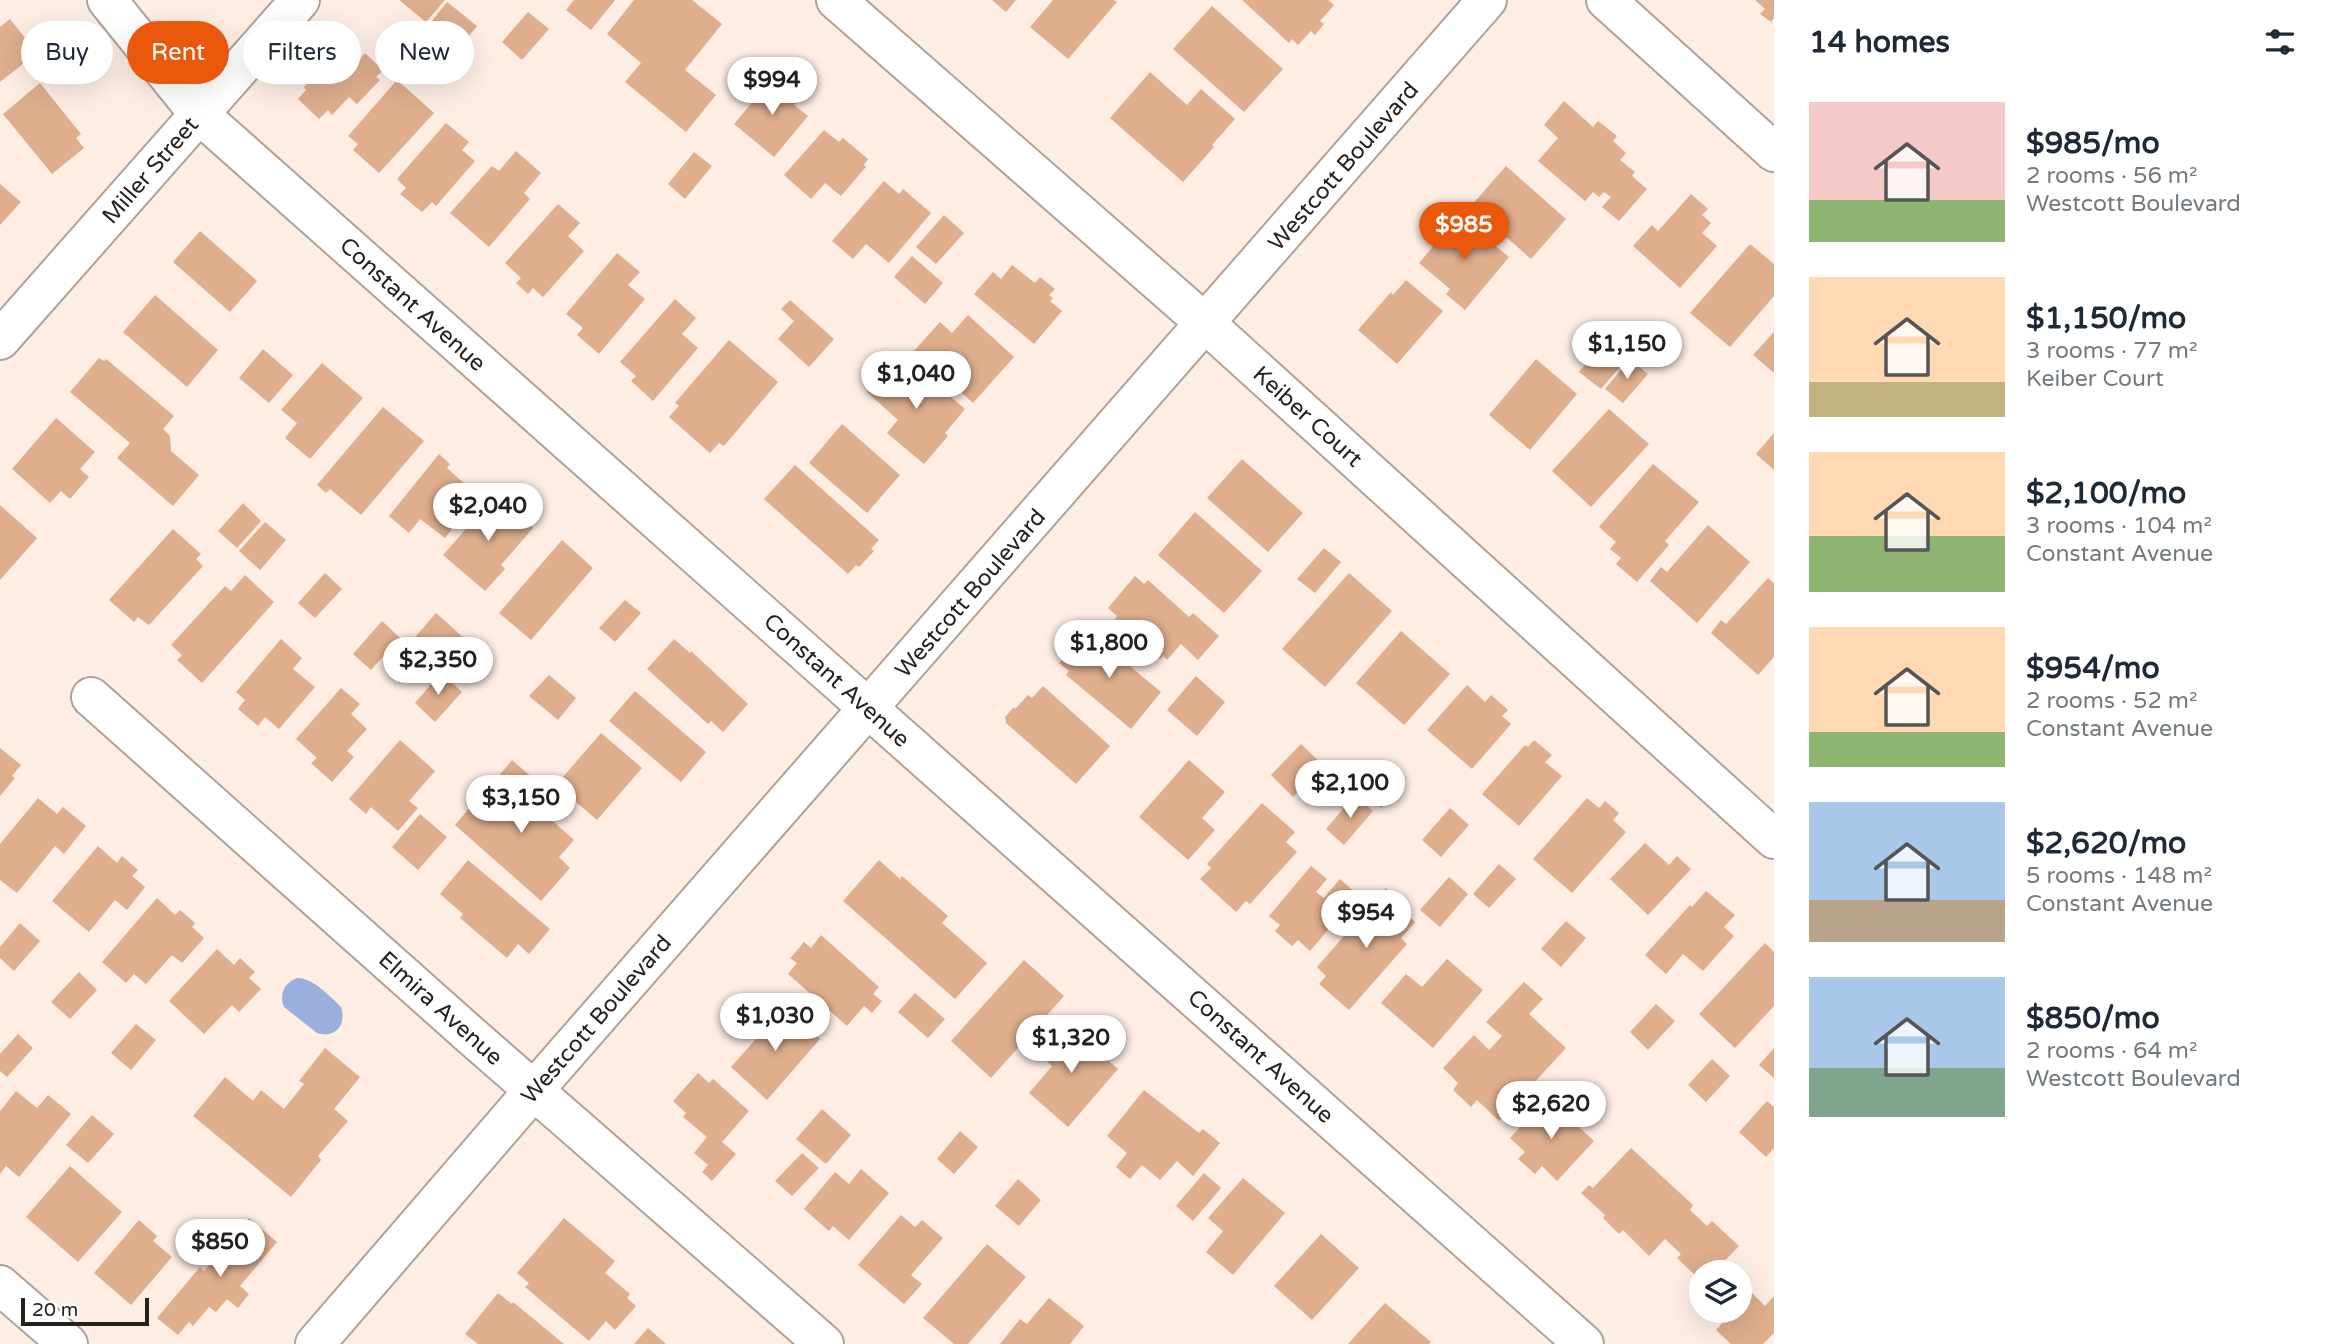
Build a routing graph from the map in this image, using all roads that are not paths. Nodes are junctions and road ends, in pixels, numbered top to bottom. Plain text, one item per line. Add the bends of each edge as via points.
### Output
1 (107, 0) edge
2 (300, 0) edge
3 (836, 0) edge
4 (1487, 0) edge
5 (1606, 0) edge
6 (199, 114) junction
7 (1774, 152) edge
8 (1205, 323) junction
9 (0, 340) edge
10 (91, 697) dead end
11 (869, 708) junction
12 (1774, 839) edge
13 (534, 1090) junction
14 (0, 1285) edge
15 (1564, 1337) edge
16 (68, 1344) edge
17 (315, 1344) edge
18 (824, 1344) edge

1 - 6 street, Constant Avenue
2 - 6 street, Miller Street
3 - 8 street, Keiber Court
4 - 8 street, Westcott Boulevard
5 - 7 street
6 - 9 street, Miller Street
6 - 11 street, Constant Avenue
8 - 11 street, Westcott Boulevard
8 - 12 street, Keiber Court
10 - 13 street, Elmira Avenue
11 - 13 street, Westcott Boulevard
11 - 15 street, Constant Avenue
13 - 17 street, Westcott Boulevard
13 - 18 street, Elmira Avenue
14 - 16 street

